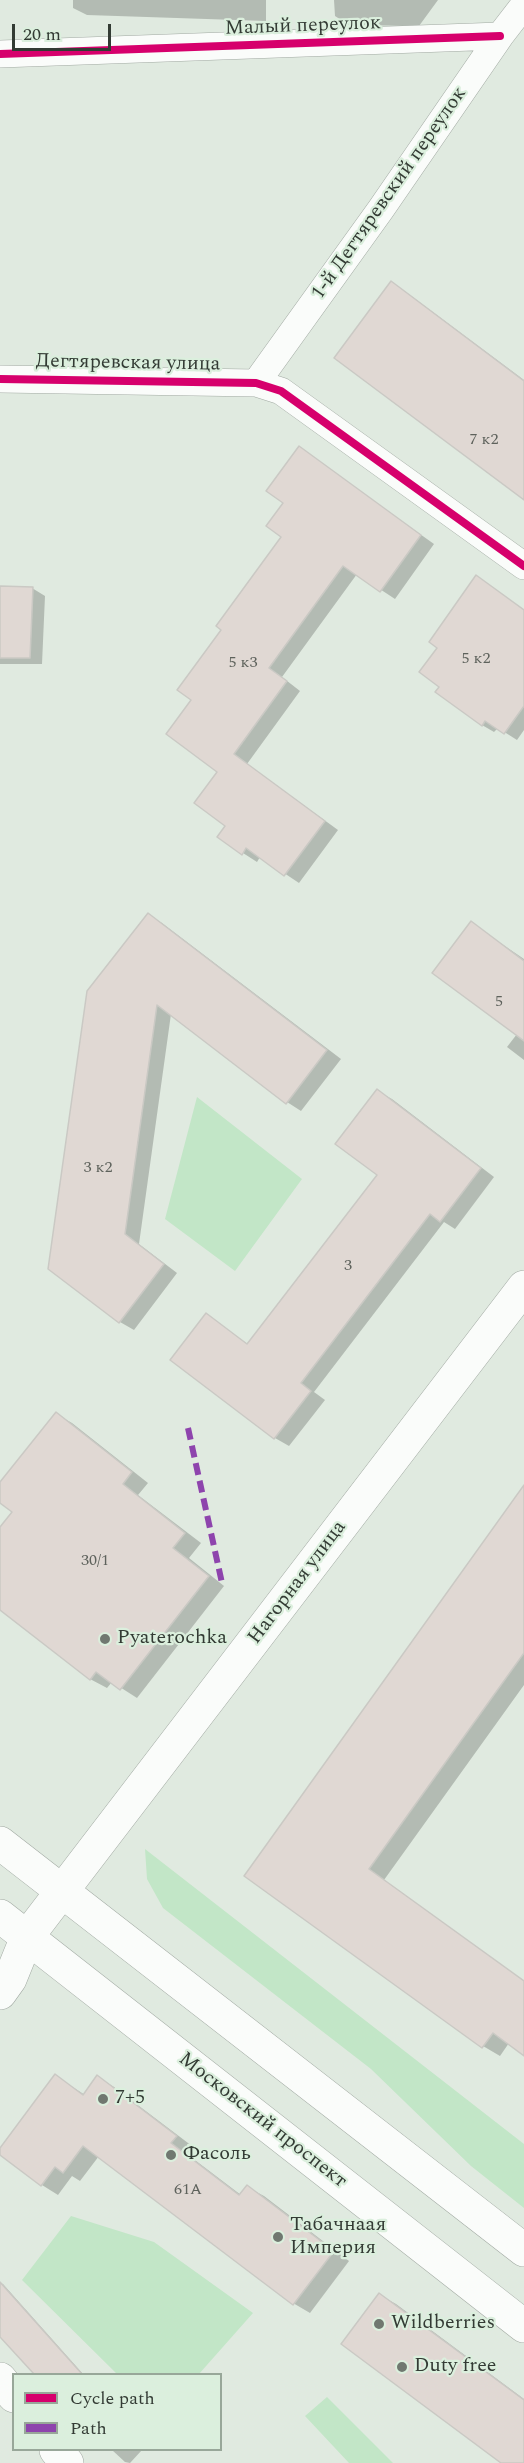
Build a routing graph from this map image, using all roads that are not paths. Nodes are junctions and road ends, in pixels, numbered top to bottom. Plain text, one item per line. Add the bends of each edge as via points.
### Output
1 (524, 5) edge
2 (500, 36) junction
3 (0, 54) edge
4 (0, 379) edge
5 (256, 383) junction
6 (524, 566) edge
7 (524, 1287) edge
8 (0, 1843) edge
9 (62, 1891) junction
10 (0, 1916) edge
11 (27, 1937) junction
12 (0, 1993) edge
13 (524, 2250) edge
14 (524, 2325) edge
15 (0, 2379) edge
16 (12, 2394) edge
17 (57, 2451) edge
18 (67, 2463) edge

1 - 2 street, 1-й Дегтяревский переулок
2 - 3 street, Малый переулок
2 - 5 street, 1-й Дегтяревский переулок
4 - 5 street, Дегтяревская улица
5 - 6 street, Дегтяревская улица via 281,391
7 - 9 main road, Нагорная улица
8 - 9 main road
9 - 11 main road, Нагорная улица
9 - 13 main road
10 - 11 main road, Московский проспект
11 - 12 main road, Нагорная улица
11 - 14 main road, Московский проспект
15 - 16 main road
17 - 18 main road

